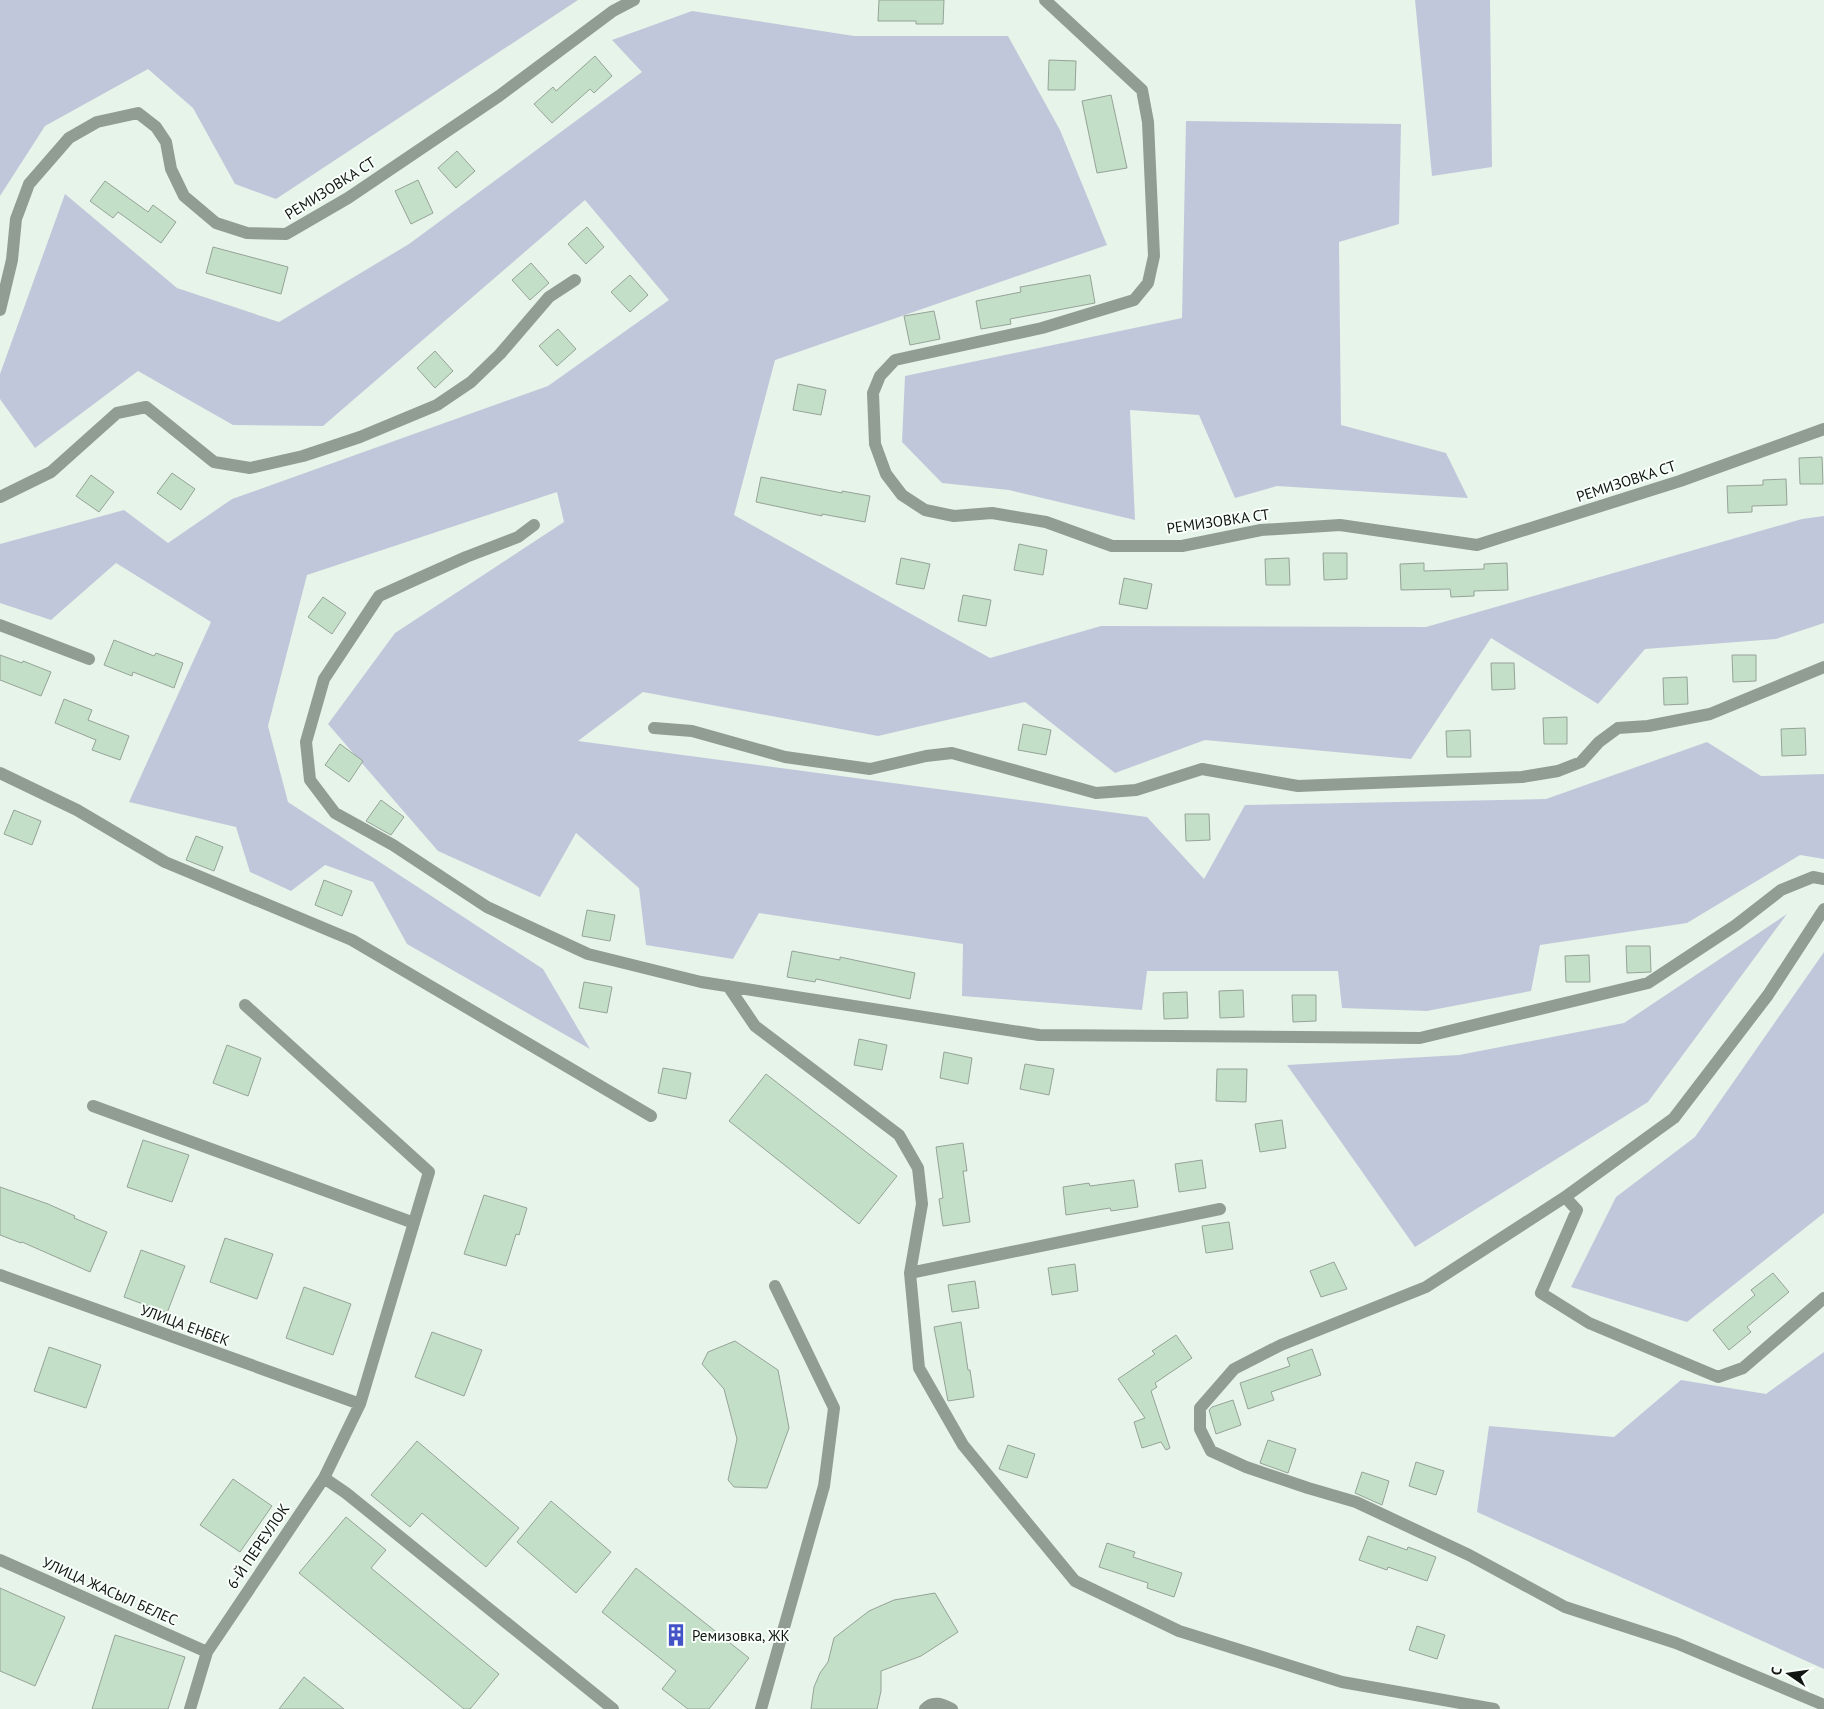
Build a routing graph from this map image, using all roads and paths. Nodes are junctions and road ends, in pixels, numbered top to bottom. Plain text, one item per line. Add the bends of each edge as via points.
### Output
1 (634, 0) edge
2 (1045, 0) edge
3 (575, 280) dead end
4 (0, 310) edge
5 (1824, 429) edge
6 (0, 497) edge
7 (534, 526) dead end
8 (0, 625) edge
9 (89, 659) dead end
10 (1824, 666) edge
11 (654, 728) dead end
12 (0, 773) edge
13 (1824, 879) edge
14 (1824, 909) edge
15 (728, 986) junction
16 (245, 1005) dead end
17 (93, 1106) dead end
18 (651, 1116) dead end
19 (1565, 1197) junction
20 (1220, 1209) dead end
21 (414, 1223) junction
22 (910, 1273) junction
23 (0, 1275) edge
24 (774, 1286) dead end
25 (1824, 1298) edge
26 (360, 1404) junction
27 (324, 1478) junction
28 (0, 1560) edge
29 (207, 1652) junction
30 (1824, 1706) edge
31 (190, 1709) edge
32 (613, 1709) edge
33 (761, 1709) edge
34 (925, 1709) edge
35 (952, 1709) edge
36 (1494, 1709) edge

1 - 4 street, РЕМИЗОВКА СТ via 613,11 499,96 348,198 286,234 247,233 216,223 184,196 171,169 166,142 156,127 138,113 97,122 69,138 29,184 16,219 12,260
2 - 5 street, РЕМИЗОВКА СТ via 1142,90 1148,122 1154,256 1148,283 1134,300 1051,325 895,360 880,376 873,393 875,444 886,474 902,495 925,510 954,516 992,513 1046,522 1112,546 1182,546 1261,530 1340,525 1477,545 1680,481
3 - 6 street via 549,297 471,382 437,405 360,437 303,456 250,468 214,462 146,407 117,413 51,472
7 - 15 street via 518,537 379,596 324,679 306,742 310,780 335,813 393,845 486,908 588,954
8 - 9 street
10 - 11 street via 1710,714 1648,726 1618,728 1599,742 1581,762 1558,771 1522,777 1298,786 1202,769 1136,790 1096,794 952,753 870,769 785,757 692,731
12 - 18 street via 77,810 164,862 352,940
13 - 15 street via 1813,878 1781,890 1736,925 1648,983 1420,1038 1039,1035
14 - 19 street via 1768,995 1674,1118
15 - 22 street via 755,1026 899,1135 918,1168 922,1204
16 - 21 street, 6-Й ПЕРЕУЛОК via 429,1172
17 - 21 street
19 - 25 street via 1577,1210 1541,1293 1589,1323 1718,1377 1743,1368
19 - 30 street via 1426,1287 1281,1345 1234,1369 1200,1408 1200,1429 1211,1451 1246,1467 1356,1502 1469,1555 1565,1607 1676,1643
20 - 22 street
21 - 26 street, 6-Й ПЕРЕУЛОК
22 - 36 street via 918,1368 964,1446 1075,1581 1179,1631 1342,1682
23 - 26 street, УЛИЦА ЕНБЕК
24 - 33 street via 834,1408 824,1486
26 - 27 street, 6-Й ПЕРЕУЛОК
27 - 29 street, 6-Й ПЕРЕУЛОК
27 - 32 street
28 - 29 street, УЛИЦА ЖАСЫЛ БЕЛЕС
29 - 31 street, 6-Й ПЕРЕУЛОК
34 - 35 street via 940,1703

